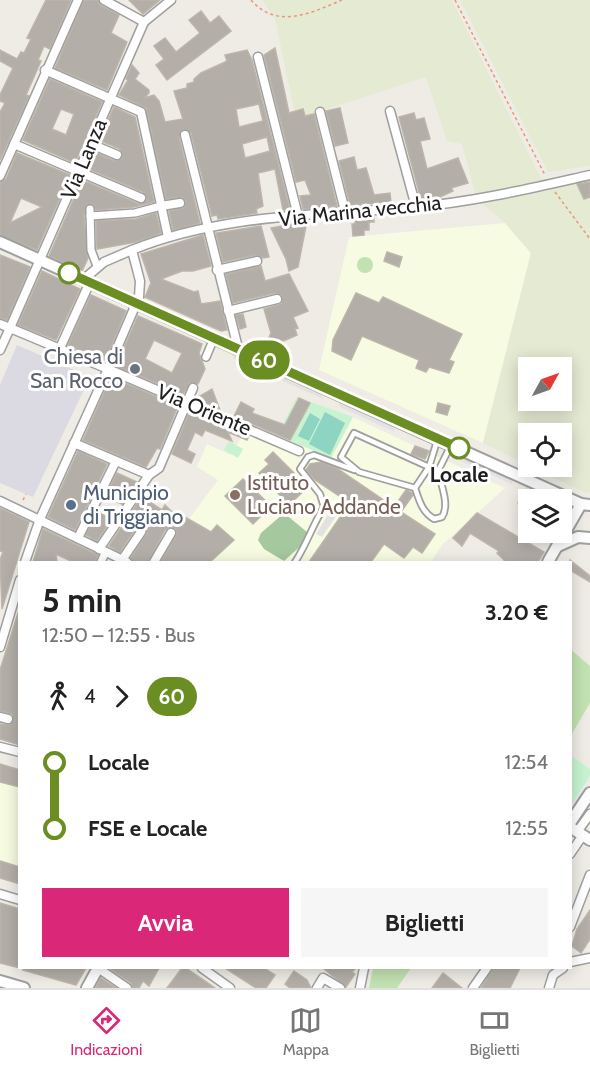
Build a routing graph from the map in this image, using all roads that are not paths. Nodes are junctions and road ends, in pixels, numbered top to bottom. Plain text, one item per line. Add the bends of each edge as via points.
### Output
1 (78, 0) edge
2 (104, 0) edge
3 (171, 0) edge
4 (144, 22) junction
5 (258, 57) dead end
6 (45, 70) junction
7 (110, 97) junction
8 (390, 111) dead end
9 (320, 112) dead end
10 (185, 135) dead end
11 (14, 144) junction
12 (91, 144) junction
13 (117, 155) dead end
14 (78, 173) junction
15 (590, 175) edge
16 (0, 176) edge
17 (141, 198) joint
18 (180, 203) dead end
19 (161, 206) junction
20 (416, 207) junction
21 (144, 211) junction
22 (345, 211) junction
23 (298, 216) junction
24 (207, 228) junction
25 (168, 237) junction
26 (0, 242) edge
27 (132, 250) junction
28 (39, 261) junction
29 (257, 261) dead end
30 (97, 266) junction
31 (217, 270) junction
32 (87, 280) junction
33 (277, 299) dead end
34 (138, 303) junction
35 (228, 311) junction
36 (0, 324) edge
37 (10, 328) junction
38 (214, 338) junction
39 (60, 348) junction
40 (238, 348) junction
41 (0, 350) edge
42 (206, 357) dead end
43 (108, 369) junction
44 (193, 388) dead end
45 (186, 402) junction
46 (438, 438) junction
47 (74, 443) junction
48 (452, 444) junction
49 (299, 451) dead end
50 (115, 463) junction
51 (429, 467) junction
52 (438, 471) junction
53 (359, 472) junction
54 (149, 475) junction
55 (416, 488) junction
56 (0, 501) edge
57 (586, 504) edge
58 (590, 514) edge
59 (40, 519) junction
60 (141, 532) dead end
61 (171, 533) dead end
62 (78, 538) junction
63 (590, 538) edge
64 (557, 546) junction
65 (102, 551) junction
66 (25, 561) edge
67 (101, 561) edge
68 (124, 561) edge
69 (155, 561) edge
70 (296, 561) edge
71 (549, 561) edge
72 (18, 587) edge
73 (0, 647) edge
74 (0, 747) edge
75 (18, 752) edge
76 (590, 793) edge
77 (590, 814) edge
78 (578, 831) edge
79 (572, 848) edge
80 (590, 875) edge
81 (0, 894) edge
82 (18, 899) edge
83 (572, 922) edge
84 (590, 958) edge
85 (572, 962) edge
86 (97, 969) edge
87 (99, 969) edge
88 (203, 969) edge
89 (364, 969) edge
90 (487, 969) edge
91 (554, 971) edge
92 (0, 981) edge
93 (20, 988) edge
94 (87, 988) edge
95 (127, 988) edge
96 (230, 988) edge
97 (317, 988) edge
98 (340, 988) edge
99 (360, 988) edge
100 (473, 988) edge
101 (549, 988) edge

1 - 6 street
2 - 4 street
3 - 4 street, Via Lanza
4 - 7 street, Via Lanza
5 - 23 street
6 - 7 street
6 - 11 street
7 - 12 street, Via Lanza
7 - 19 street via 141,112
8 - 20 street
9 - 22 street
10 - 24 street
11 - 14 street
11 - 16 street
12 - 13 street
12 - 14 street, Via Lanza
14 - 17 street
14 - 28 street, Via Lanza
15 - 20 street, Via Marina vecchia via 477,199
17 - 21 street
18 - 19 street
19 - 21 street
19 - 25 street
20 - 22 street, Via Marina vecchia
21 - 30 street via 90,212 91,250
22 - 23 street, Via Marina vecchia
23 - 24 street, Via Marina vecchia
24 - 25 street, Via Marina vecchia
24 - 31 street
25 - 27 street, Via Marina vecchia
26 - 28 street
27 - 30 street, Via Marina vecchia
27 - 34 street via 140,281
28 - 32 street
28 - 37 street, Via Lanza
29 - 31 street
30 - 32 street, Via Marina vecchia
31 - 35 street
32 - 34 street
32 - 39 street
33 - 35 street
34 - 38 street
34 - 43 street
35 - 40 street
36 - 37 street, Via Oriente
37 - 39 street, Via Oriente
37 - 41 street, Via Lanza
38 - 40 street
38 - 42 street
39 - 43 street, Via Oriente
40 - 46 street
43 - 45 street, Via Oriente
43 - 47 street
44 - 45 street
45 - 49 street, Via Oriente
45 - 54 street via 159,468
46 - 48 street
46 - 51 lane
47 - 50 street
47 - 59 street
48 - 52 lane
48 - 57 street
50 - 54 street
50 - 62 street
51 - 52 lane
51 - 53 lane via 354,433 341,458
51 - 55 lane
52 - 55 lane via 445,504 442,518 428,516
53 - 55 lane
53 - 70 lane via 314,455 300,469 320,494 324,507
54 - 65 street
56 - 59 street
57 - 58 street
57 - 64 street
59 - 62 street
59 - 66 street
60 - 68 street
61 - 69 street
62 - 65 street
63 - 64 street via 578,537
64 - 71 street
65 - 67 street
65 - 68 street
72 - 73 street
74 - 75 street
76 - 78 street
77 - 78 street
78 - 79 street
80 - 83 street
81 - 82 street
84 - 85 street
86 - 94 street
87 - 95 street
88 - 96 street
89 - 99 street
90 - 100 street
91 - 101 street
92 - 93 street
97 - 98 street via 323,978

